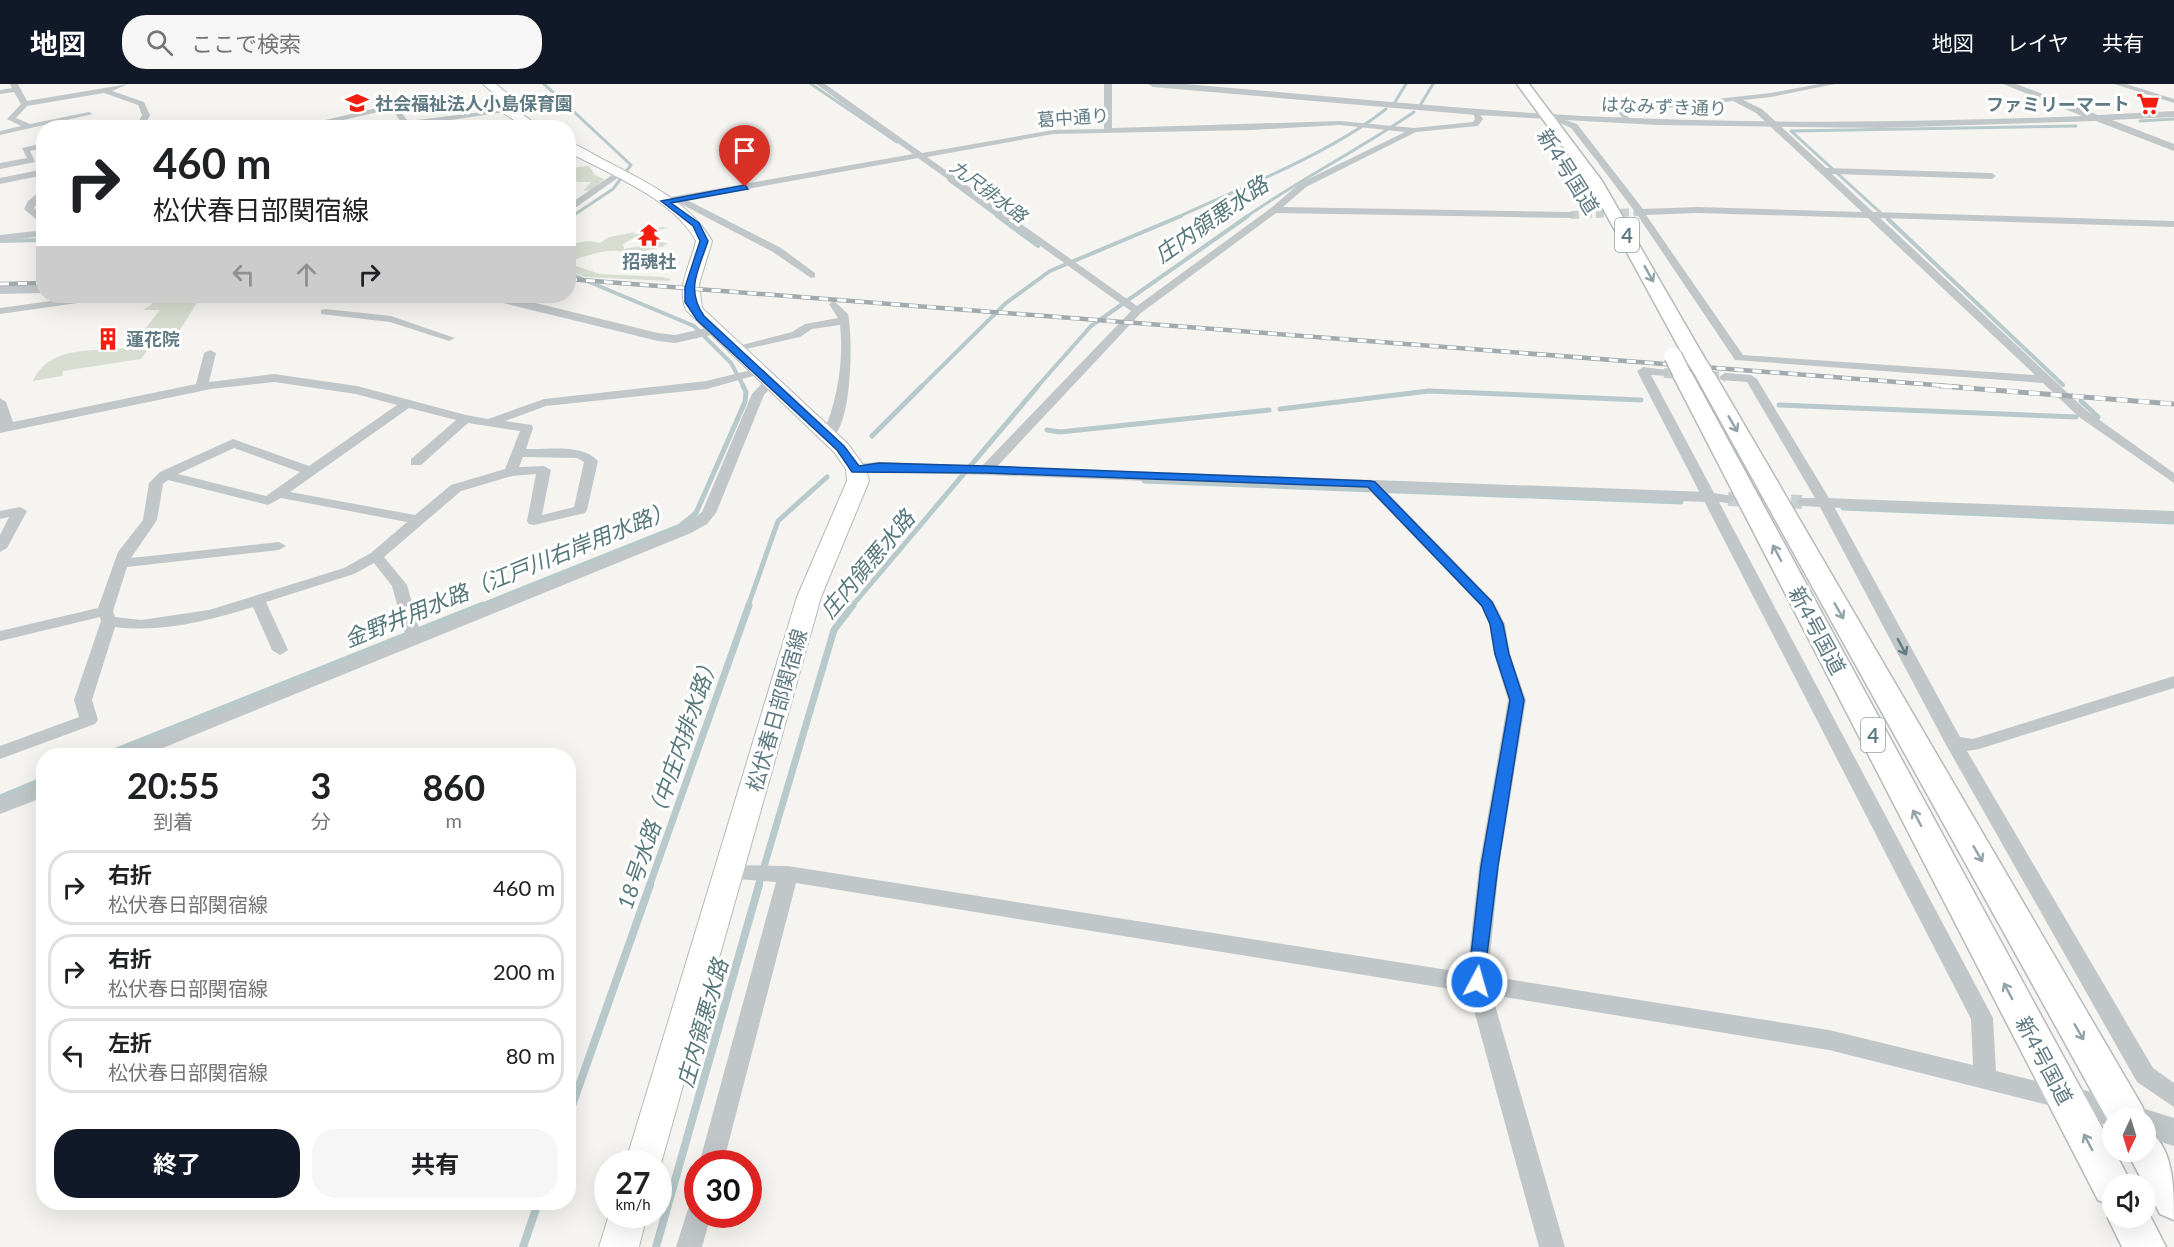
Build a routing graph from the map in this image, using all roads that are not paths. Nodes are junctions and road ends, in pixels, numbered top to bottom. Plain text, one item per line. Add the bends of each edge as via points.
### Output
1 (124, 84) edge
2 (489, 84) edge
3 (820, 84) edge
4 (1107, 84) edge
5 (1153, 84) edge
6 (1523, 84) edge
7 (1832, 84) edge
8 (2008, 84) edge
9 (2118, 84) edge
10 (1510, 86) dead end
11 (15, 87) edge
12 (105, 91) junction
13 (0, 92) edge
14 (1735, 99) junction
15 (2174, 101) edge
16 (570, 103) dead end
17 (25, 104) junction
18 (559, 104) dead end
19 (508, 111) junction
20 (1477, 112) junction
21 (89, 114) dead end
22 (2174, 114) edge
23 (1534, 116) junction
24 (1551, 117) junction
25 (2097, 119) junction
26 (64, 120) edge
27 (144, 120) edge
28 (331, 120) edge
29 (404, 120) edge
30 (424, 120) edge
31 (523, 120) edge
32 (1627, 121) junction
33 (1776, 126) junction
34 (36, 127) edge
35 (30, 128) junction
36 (1414, 130) junction
37 (1108, 131) junction
38 (0, 133) edge
39 (36, 133) edge
40 (36, 148) edge
41 (2174, 148) edge
42 (576, 153) edge
43 (921, 155) junction
44 (0, 166) edge
45 (1824, 171) junction
46 (36, 173) edge
47 (1992, 176) dead end
48 (625, 179) junction
49 (0, 180) edge
50 (36, 198) edge
51 (576, 200) edge
52 (582, 200) junction
53 (672, 200) junction
54 (576, 204) edge
55 (1274, 210) junction
56 (1640, 212) junction
57 (36, 215) edge
58 (1571, 215) tunnel mouth
59 (1872, 217) junction
60 (2174, 224) edge
61 (36, 234) edge
62 (0, 238) edge
63 (1614, 247) dead end
64 (811, 275) dead end
65 (36, 289) edge
66 (0, 290) edge
67 (38, 303) edge
68 (56, 303) edge
69 (520, 303) edge
70 (834, 303) dead end
71 (34, 306) junction
72 (1134, 309) junction
73 (0, 311) edge
74 (325, 312) dead end
75 (842, 321) junction
76 (715, 330) junction
77 (449, 338) dead end
78 (733, 349) junction
79 (210, 353) dead end
80 (1687, 365) junction
81 (763, 377) junction
82 (2048, 380) junction
83 (202, 386) junction
84 (0, 402) edge
85 (408, 403) junction
86 (465, 419) junction
87 (488, 423) junction
88 (4, 428) edge
89 (828, 436) junction
90 (518, 453) junction
91 (416, 462) dead end
92 (856, 469) junction
93 (986, 470) junction
94 (310, 471) junction
95 (511, 472) junction
96 (165, 475) junction
97 (2174, 479) edge
98 (1375, 488) junction
99 (281, 494) junction
100 (1708, 497) junction
101 (1728, 499) tunnel mouth
102 (1802, 502) tunnel mouth
103 (1825, 503) junction
104 (0, 514) edge
105 (2174, 516) edge
106 (417, 520) junction
107 (279, 546) dead end
108 (0, 548) edge
109 (376, 556) junction
110 (121, 563) junction
111 (258, 601) junction
112 (107, 616) junction
113 (4, 630) edge
114 (415, 640) junction
115 (280, 650) dead end
116 (2174, 682) edge
117 (1954, 743) junction
118 (146, 748) edge
119 (0, 753) edge
120 (36, 792) edge
121 (0, 807) edge
122 (729, 873) junction
123 (788, 874) junction
124 (1477, 982) junction
125 (1985, 1078) junction
126 (2174, 1096) edge
127 (2065, 1098) junction
128 (2126, 1108) edge
129 (2102, 1112) edge
130 (2156, 1129) edge
131 (2174, 1132) edge
132 (648, 1150) edge
133 (715, 1150) edge
134 (2155, 1162) edge
135 (2106, 1174) edge
136 (2174, 1200) edge
137 (624, 1228) edge
138 (694, 1228) edge
139 (2135, 1228) edge
140 (619, 1247) edge
141 (689, 1247) edge
142 (1552, 1247) edge
143 (2145, 1247) edge

1 - 12 street
2 - 19 main road via 504,96
3 - 43 street
4 - 37 street
5 - 20 street, はなみずき通り
6 - 24 highway, 新4号国道 / 4
7 - 14 street
8 - 25 street
9 - 15 street
10 - 23 highway, 新4号国道 / 4
11 - 13 street
11 - 17 street
12 - 17 street
12 - 27 street via 141,104 146,115
14 - 32 street via 1619,111
14 - 33 street via 1759,111
16 - 18 street
17 - 35 street via 11,119
19 - 30 street
19 - 31 main road
20 - 23 street, はなみずき通り
20 - 36 street, 葛中通り via 1479,119 1475,124
21 - 26 street
22 - 25 street, はなみずき通り
23 - 24 street, はなみずき通り
23 - 63 highway, 新4号国道 / 4
24 - 32 street, はなみずき通り
24 - 56 street via 1574,126
24 -> 80 highway, 新4号国道 / 4 via 1623,229
25 - 33 street, はなみずき通り via 1928,126
25 - 41 street
28 - 29 street via 394,106
32 - 33 street, はなみずき通り
33 - 45 street
34 - 35 street
35 - 38 street
35 - 39 street
36 - 37 street, 葛中通り via 1361,124
36 - 55 street via 1303,185
37 - 43 street, 葛中通り via 1053,132
40 - 44 street via 25,150 32,160
42 - 48 main road
43 - 53 street, 葛中通り
43 - 72 street
45 - 47 street
45 - 59 street
46 - 49 street
48 - 52 street
48 - 53 main road
50 - 57 street via 30,209
51 - 52 street
52 - 54 street
53 - 64 street via 777,250
53 - 76 main road via 702,233 703,248 689,287 689,302
55 - 58 street
55 - 72 street
56 - 59 street via 1707,210
56 - 82 street via 1739,358
59 - 60 street
59 - 82 street
61 - 62 street
65 - 66 street
67 - 71 street
68 - 71 street
69 - 76 street via 658,337 675,339
70 - 75 street via 843,315
71 - 73 street
72 - 93 street
74 - 77 street via 391,319
75 - 78 street via 809,326 796,335
75 - 89 street via 845,336 841,403
76 - 78 main road
78 - 81 main road
79 - 83 street
80 - 100 street via 1643,371
80 - 103 street via 1751,379
127 -> 80 highway, 新4号国道 / 4
80 -> 128 highway, 新4号国道 / 4
81 - 87 street via 544,403
81 - 89 main road
81 - 114 street via 709,513 702,521
82 - 97 street via 2083,414
83 - 85 street via 274,378 350,388
83 - 88 street
84 - 88 street
85 - 86 street
85 - 94 street
86 - 87 street
86 - 91 street
87 - 90 street via 527,428
89 - 92 main road
90 - 95 street
90 - 95 street via 579,454 591,461 580,510 534,521 544,470
92 - 93 street
92 - 122 main road, 松伏春日部関宿線 via 854,494 809,597
93 - 98 street
94 - 96 street via 233,443
94 - 99 street
95 - 106 street via 456,488
96 - 99 street via 268,501
96 - 110 street via 156,483 150,520
98 - 100 street
98 - 124 street via 1488,604 1517,700 1490,866
99 - 106 street
100 - 101 street
100 - 125 street via 1982,1018
102 - 103 street
103 - 105 street
103 -> 117 street
104 - 108 street via 20,511
106 - 109 street
107 - 110 street
109 - 111 street via 349,571
109 - 114 street via 399,585
110 - 112 street
111 - 112 street via 211,615 141,625
111 - 115 street
112 - 113 street
112 - 119 street via 82,700 89,720
114 - 118 street
116 - 117 street via 1972,745
117 - 126 street via 2145,1075
120 - 121 street
122 - 123 street
122 - 132 main road, 松伏春日部関宿線
123 - 124 street
123 - 133 street
124 - 125 street via 1828,1040
124 - 142 street
125 - 127 street
127 - 129 street
135 -> 127 highway, 新4号国道 / 4
130 - 131 street
134 - 136 highway, 新4号国道 / 4
137 - 140 main road
138 - 141 street
139 - 143 highway

